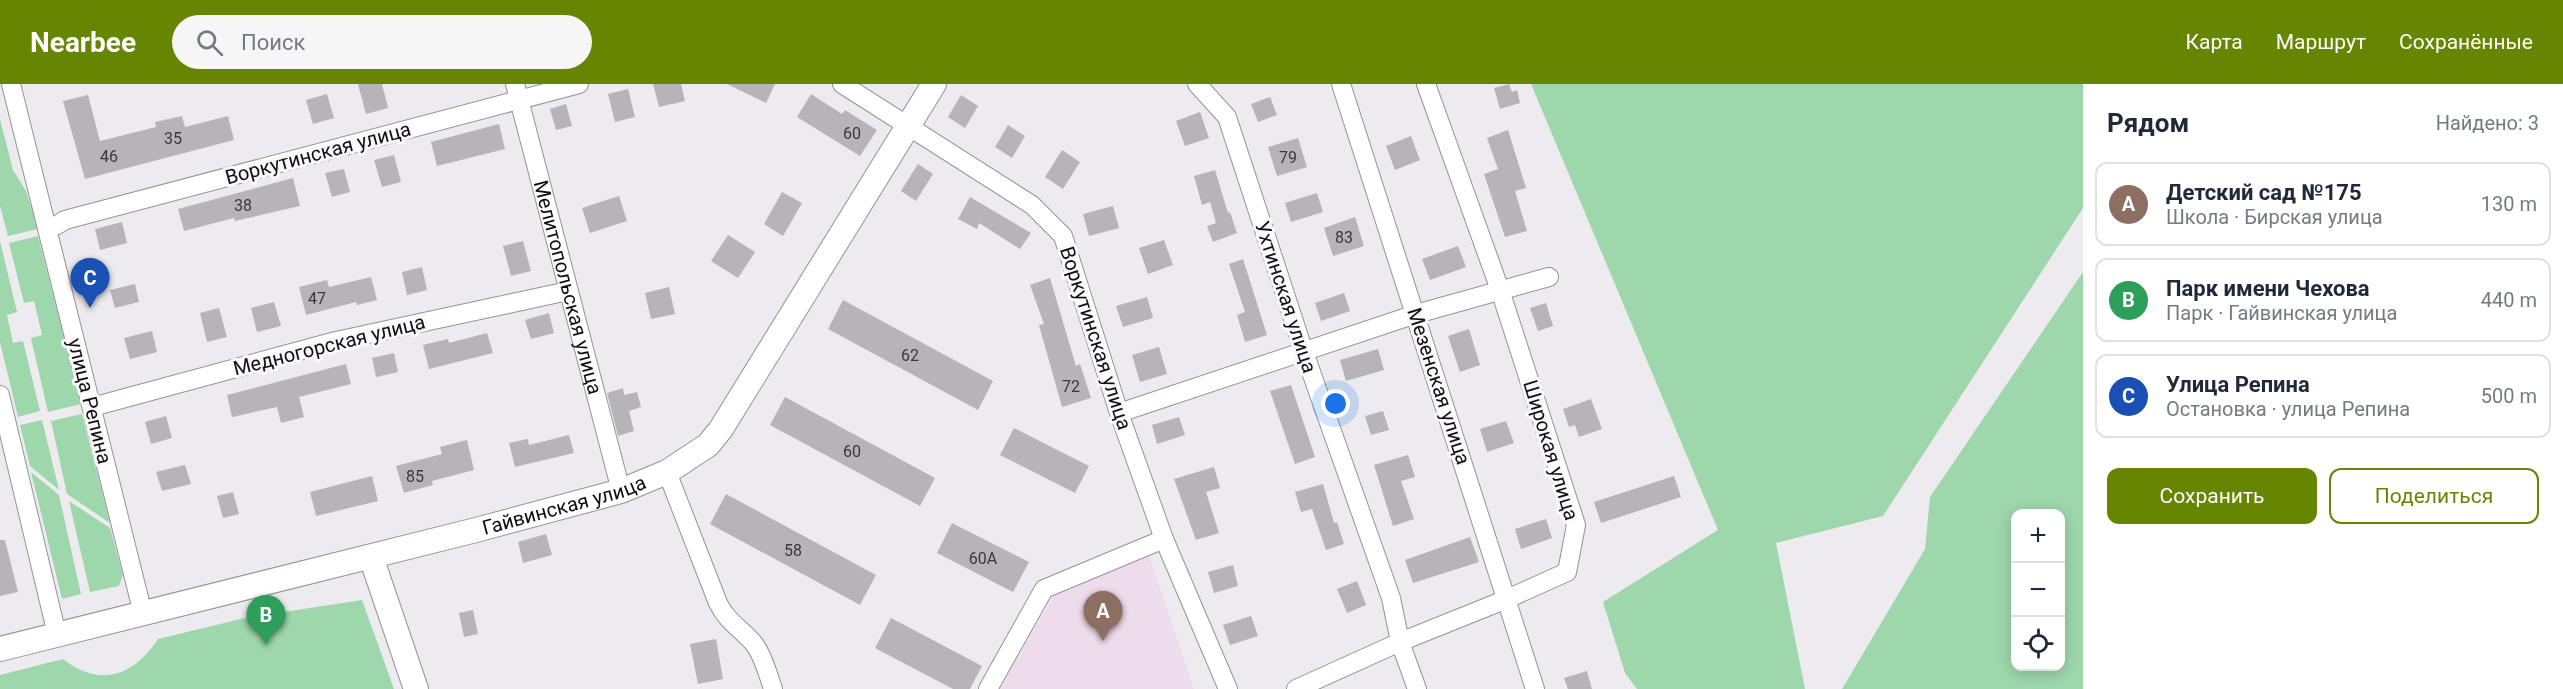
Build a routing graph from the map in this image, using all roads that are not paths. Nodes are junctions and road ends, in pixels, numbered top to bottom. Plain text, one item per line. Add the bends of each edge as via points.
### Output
1 (11, 84) edge
2 (579, 84) edge
3 (842, 84) edge
4 (934, 84) edge
5 (1197, 84) edge
6 (1341, 84) edge
7 (1426, 84) edge
8 (517, 92) edge
9 (908, 125) junction
10 (57, 225) dead end
11 (1549, 277) dead end
12 (1500, 290) junction
13 (568, 291) junction
14 (1416, 314) junction
15 (1304, 352) junction
16 (0, 395) edge
17 (92, 407) junction
18 (1119, 413) junction
19 (4, 427) edge
20 (667, 472) junction
21 (621, 491) junction
22 (1164, 540) junction
23 (371, 557) junction
24 (1507, 599) junction
25 (143, 614) junction
26 (57, 635) junction
27 (1400, 642) junction
28 (0, 650) edge
29 (416, 689) edge
30 (773, 689) edge
31 (988, 689) edge
32 (1228, 689) edge
33 (1296, 689) edge
34 (1416, 689) edge
35 (1535, 689) edge

1 - 17 street, улица Репина
2 - 8 street, Воркутинская улица
3 - 9 street, Воркутинская улица
4 - 9 main road, Гайвинская улица
5 - 15 street, Ухтинская улица via 1227,117
6 - 14 street, Мезенская улица
7 - 12 street, Широкая улица
8 - 10 street, Воркутинская улица
8 - 13 street, Мелитопольская улица
9 - 18 street, Воркутинская улица via 1032,205 1063,236
9 - 20 main road, Гайвинская улица via 721,429 708,445
11 - 12 street
12 - 14 street
12 - 24 street, Широкая улица via 1576,525 1567,572
13 - 17 street, Медногорская улица via 336,340
13 - 21 street, Мелитопольская улица
14 - 15 street
14 - 24 street, Мезенская улица
15 - 18 street
15 - 27 street, Ухтинская улица via 1391,598
16 - 19 street
17 - 25 street, улица Репина
18 - 22 street, Воркутинская улица
19 - 26 street
20 - 21 main road, Гайвинская улица
20 - 30 street via 718,603 727,619 760,653
21 - 23 main road, Гайвинская улица
22 - 31 street via 1044,589
22 - 32 street, Воркутинская улица
23 - 25 main road, Гайвинская улица
23 - 29 main road
24 - 27 street, Широкая улица
24 - 35 street, Мезенская улица
25 - 26 main road, Гайвинская улица
26 - 28 main road, Гайвинская улица
27 - 33 street, Широкая улица
27 - 34 street, Ухтинская улица

